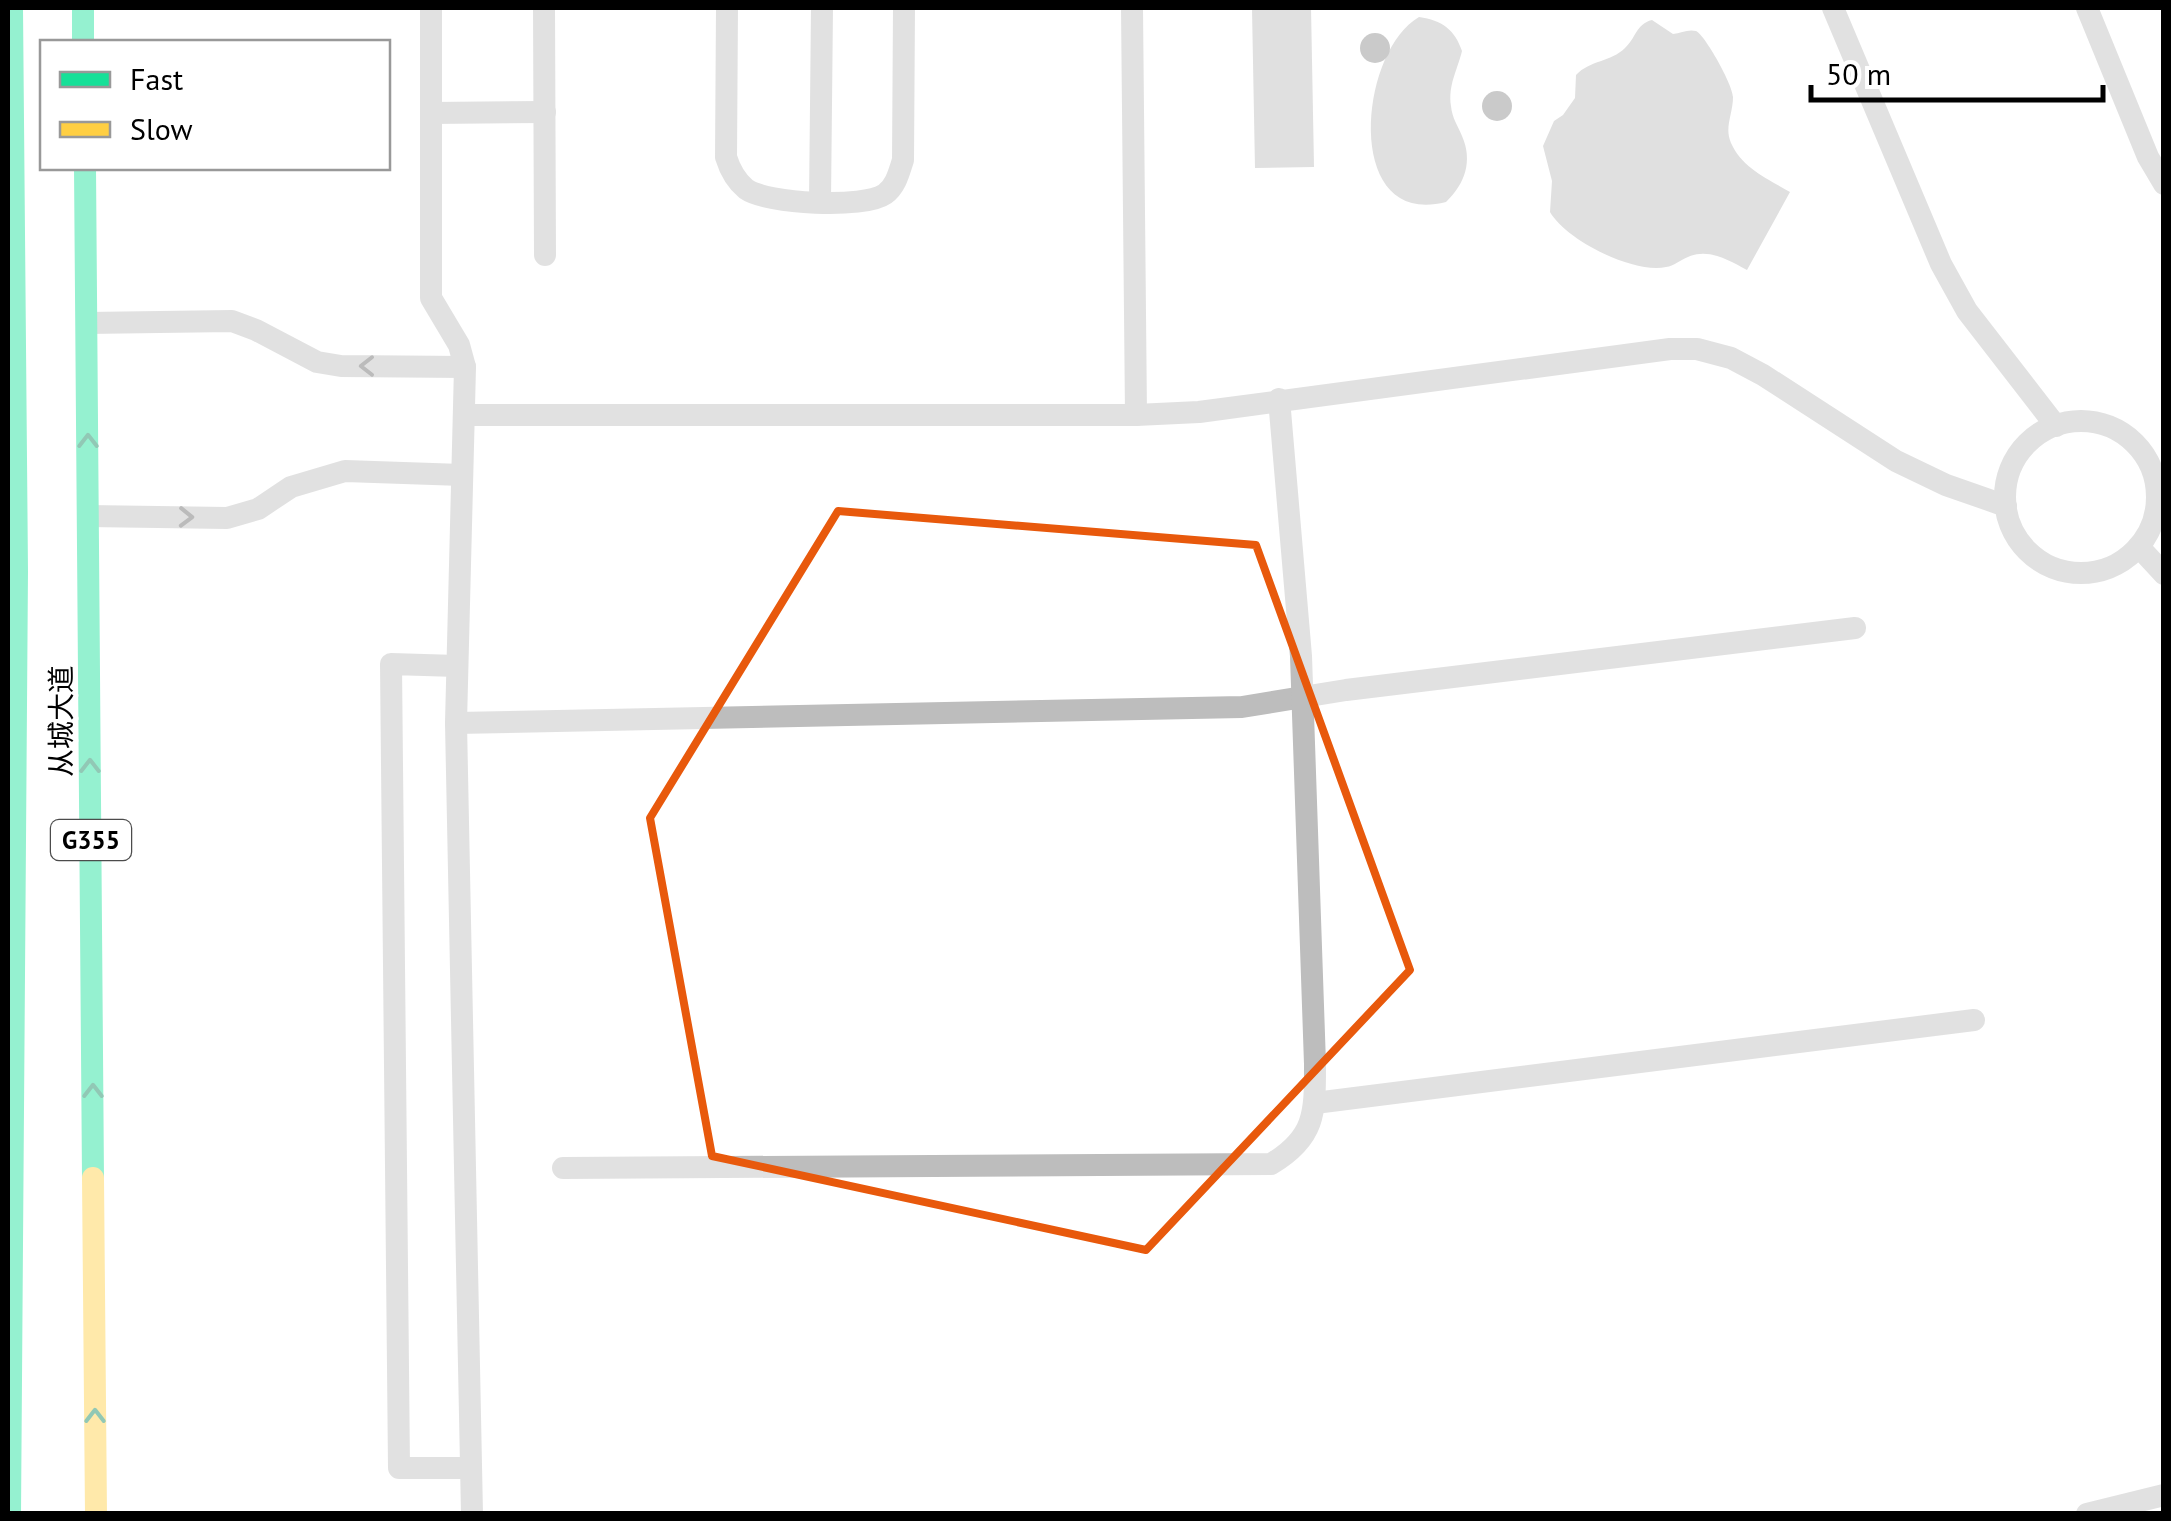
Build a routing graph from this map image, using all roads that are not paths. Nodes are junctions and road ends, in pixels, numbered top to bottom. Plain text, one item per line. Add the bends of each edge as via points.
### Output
1 (12, 8) edge
2 (82, 8) edge
3 (431, 8) edge
4 (544, 8) edge
5 (727, 8) edge
6 (822, 8) edge
7 (904, 8) edge
8 (1132, 8) edge
9 (1834, 8) edge
10 (2087, 8) edge
11 (83, 40) edge
12 (545, 112) junction
13 (430, 113) junction
14 (85, 170) edge
15 (2164, 184) edge
16 (820, 201) junction
17 (545, 255) dead end
18 (87, 323) junction
19 (465, 367) junction
20 (1278, 399) junction
21 (464, 415) junction
22 (1136, 415) junction
23 (2056, 426) junction
24 (462, 475) junction
25 (2159, 480) edge
26 (2006, 506) junction
27 (88, 516) junction
28 (2139, 546) junction
29 (2164, 574) edge
30 (1855, 628) dead end
31 (458, 666) junction
32 (1302, 697) junction
33 (456, 722) junction
34 (1974, 1020) dead end
35 (1315, 1103) junction
36 (564, 1168) dead end
37 (471, 1468) junction
38 (2164, 1496) edge
39 (10, 1514) edge
40 (96, 1514) edge
41 (472, 1514) edge
42 (2087, 1514) edge

1 - 39 highway, 从城大道 / G355 via 18,571
2 - 11 highway
3 - 13 lane
4 - 12 lane
5 - 16 lane via 726,156 732,175 748,191 774,200
6 - 16 lane
7 - 16 lane via 903,160 897,180 868,202
8 - 22 lane
9 - 23 lane via 1941,264 1967,311
10 - 15 lane
12 - 13 lane
12 - 17 lane
13 - 19 lane via 430,298
14 - 18 highway, 从城大道 / G355
19 -> 18 lane via 317,362 232,322
27 -> 18 highway, 从城大道 / G355
19 - 21 lane
20 - 22 lane
20 - 26 lane via 1697,350 1764,375 1896,461
20 - 32 lane
21 - 22 lane
21 - 24 lane
23 - 25 lane via 2088,421 2112,428 2131,440
23 - 26 lane via 2023,447 2010,468
27 -> 24 lane via 228,518 345,472
24 - 31 lane
25 - 28 lane via 2151,526
26 - 28 lane via 2016,538 2053,568 2100,571
40 -> 27 highway, 从城大道 / G355
28 - 29 lane
30 - 32 lane
31 - 33 lane
31 - 37 lane via 391,664 398,1468
32 - 33 lane via 1242,707
32 - 35 lane
33 - 37 lane
34 - 35 lane
35 - 36 lane via 1293,1150 1271,1164
37 - 41 lane
38 - 42 lane

